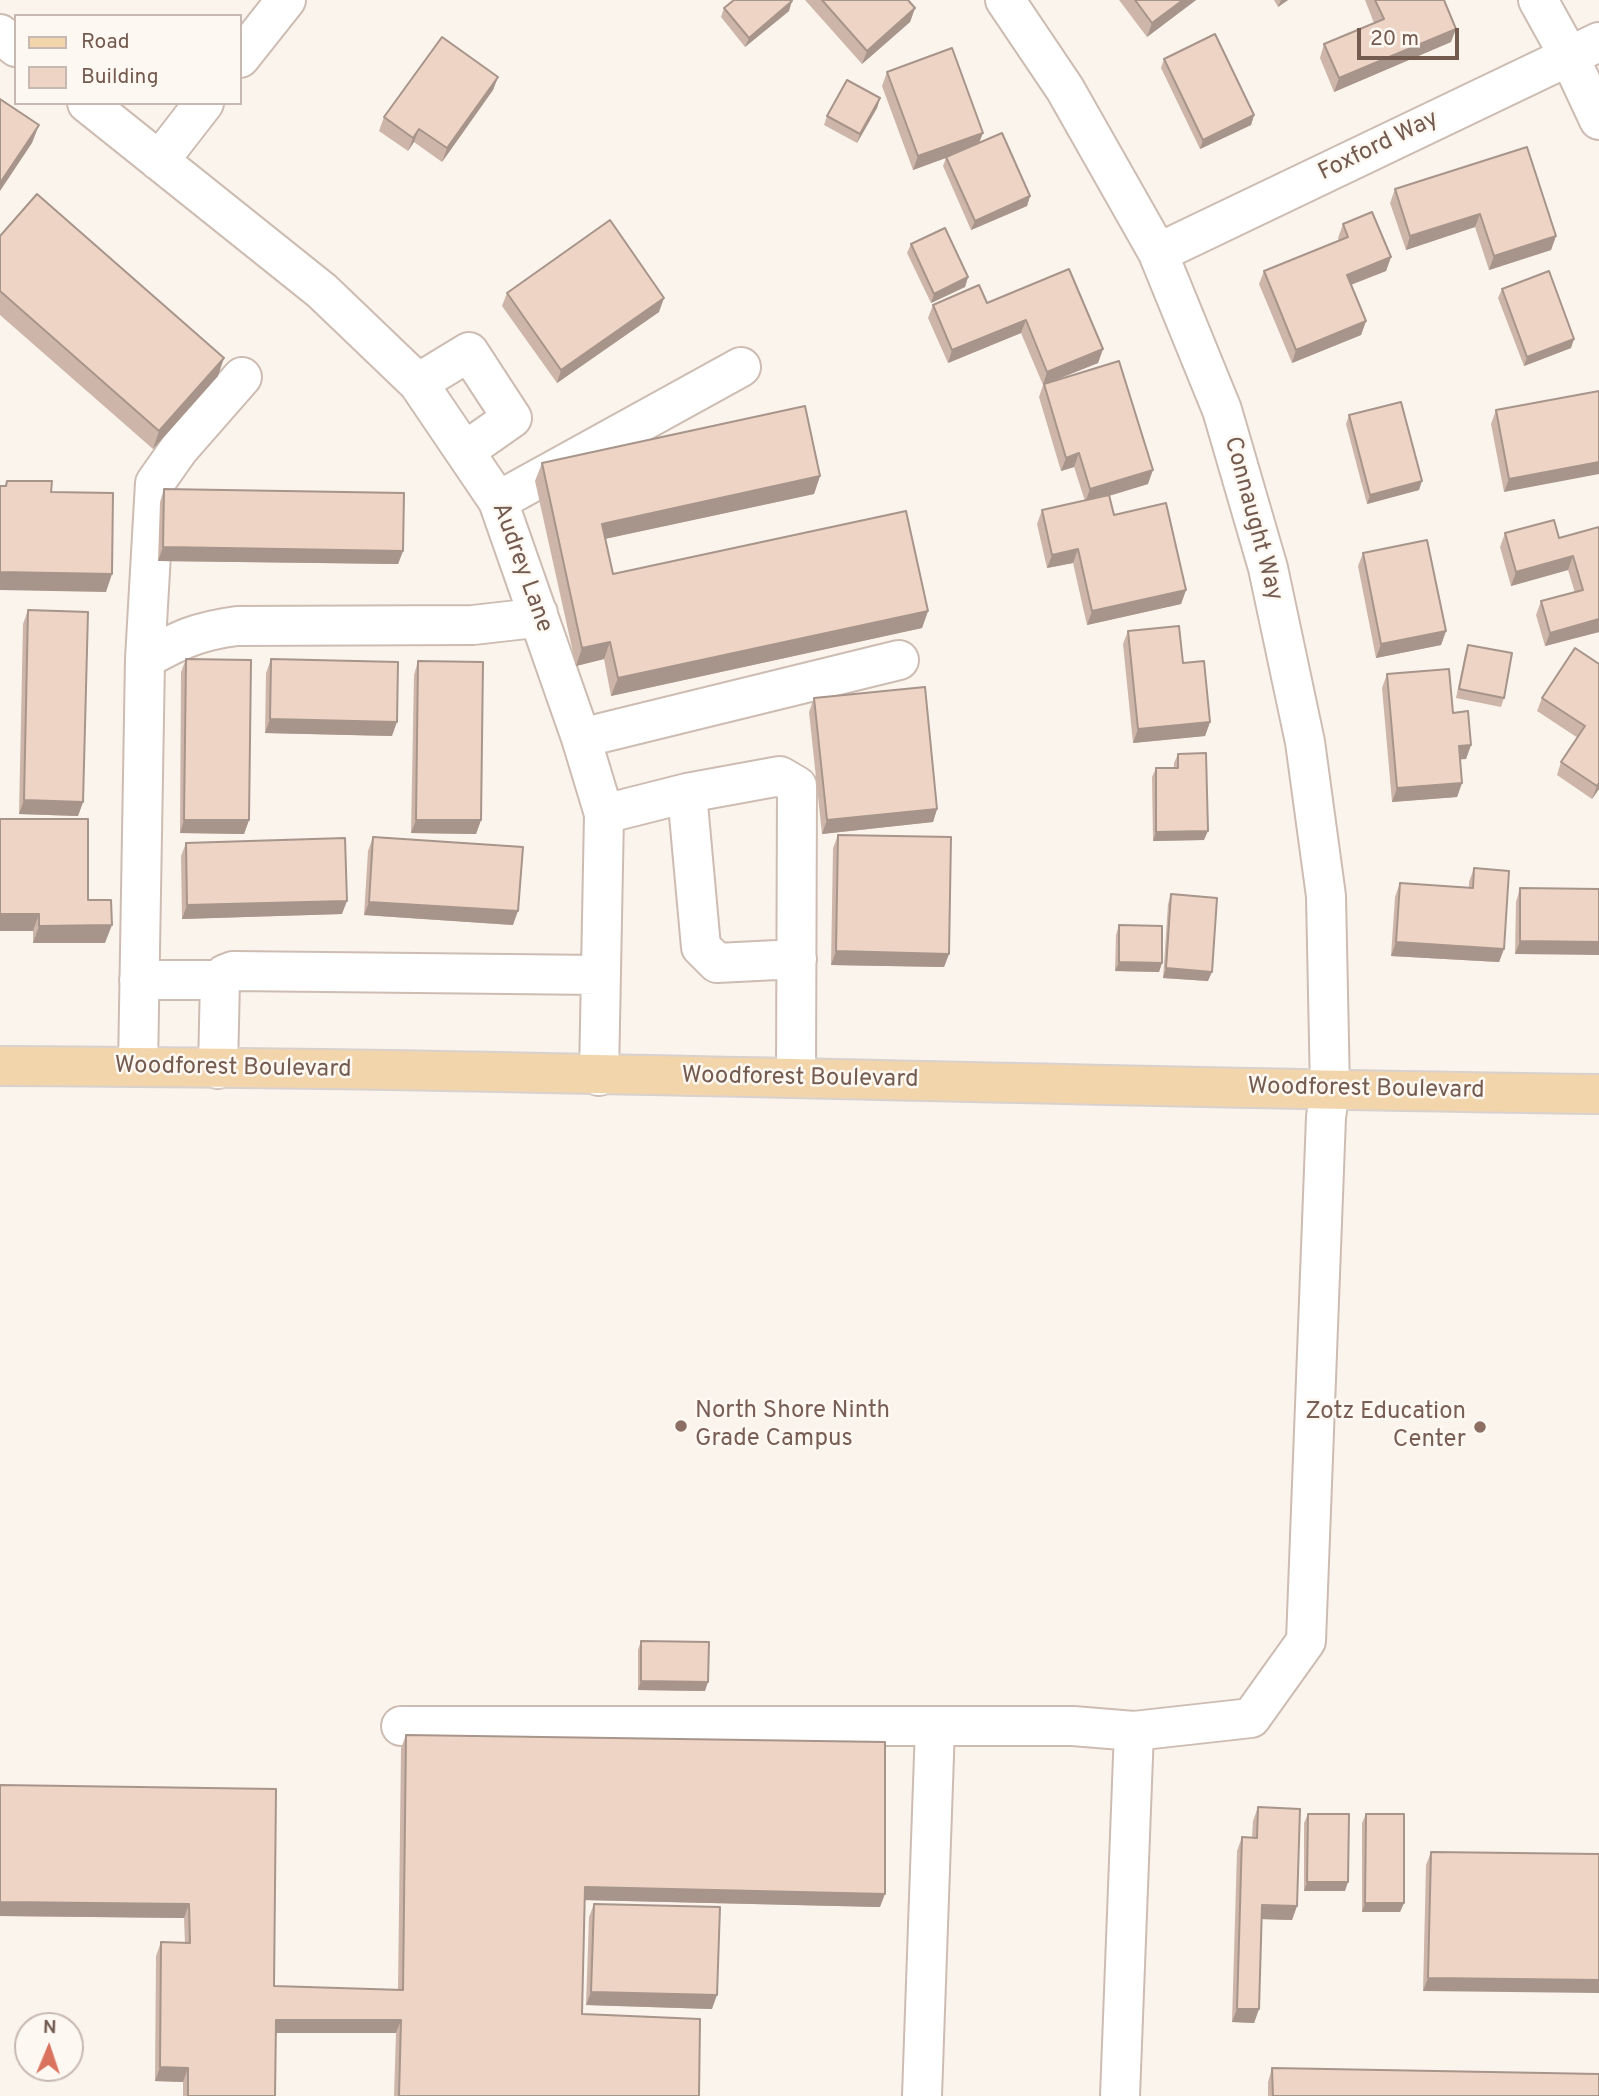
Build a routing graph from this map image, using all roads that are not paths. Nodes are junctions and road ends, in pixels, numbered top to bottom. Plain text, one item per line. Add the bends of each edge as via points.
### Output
1 (286, 0) edge
2 (1005, 0) edge
3 (1538, 0) edge
4 (0, 34) edge
5 (14, 45) edge
6 (1584, 49) edge
7 (242, 55) edge
8 (90, 105) edge
9 (202, 105) edge
10 (1599, 120) edge
11 (159, 160) junction
12 (1158, 253) junction
13 (741, 367) dead end
14 (242, 377) dead end
15 (418, 383) junction
16 (465, 451) junction
17 (498, 501) junction
18 (538, 613) junction
19 (145, 659) junction
20 (899, 660) dead end
21 (581, 738) junction
22 (687, 793) junction
23 (604, 814) junction
24 (797, 958) junction
25 (600, 975) junction
26 (139, 980) junction
27 (220, 980) junction
28 (0, 1066) edge
29 (138, 1067) junction
30 (218, 1069) junction
31 (599, 1076) junction
32 (796, 1078) junction
33 (1330, 1090) junction
34 (1599, 1094) edge
35 (401, 1726) dead end
36 (936, 1727) junction
37 (1134, 1731) junction
38 (922, 2096) edge
39 (1120, 2096) edge

1 - 7 street
2 - 12 street, Connaught Way via 1065,89
3 - 6 street
4 - 5 street
6 - 10 street
6 - 12 street, Foxford Way
8 - 11 street, Audrey Lane
9 - 11 street
11 - 15 street, Audrey Lane via 322,291
12 - 33 street, Connaught Way via 1222,410 1268,568 1305,742 1326,895
13 - 17 street
14 - 19 street via 155,484
15 - 16 street, Audrey Lane
15 - 16 street via 469,352 512,418
16 - 17 street, Audrey Lane
17 - 18 street, Audrey Lane
18 - 19 street via 526,619 472,625 237,625 184,637
18 - 21 street, Audrey Lane
19 - 26 street
20 - 21 street
21 - 23 street, Audrey Lane
22 - 23 street
22 - 24 street via 701,947 717,962
22 - 24 street via 780,776 797,786
23 - 25 street, Audrey Lane
24 - 32 street
25 - 27 street via 233,971
25 - 31 street, Audrey Lane
26 - 27 street
26 - 29 street
27 - 30 street
28 - 29 main road, Woodforest Boulevard
29 - 30 main road, Woodforest Boulevard
30 - 31 main road, Woodforest Boulevard
31 - 32 main road, Woodforest Boulevard
32 - 33 main road, Woodforest Boulevard
33 - 34 main road, Woodforest Boulevard
33 - 37 street, Connaught Way via 1306,1641 1251,1718
35 - 36 street, Connaught Way
36 - 37 street, Connaught Way via 1073,1726
36 - 38 street
37 - 39 street

